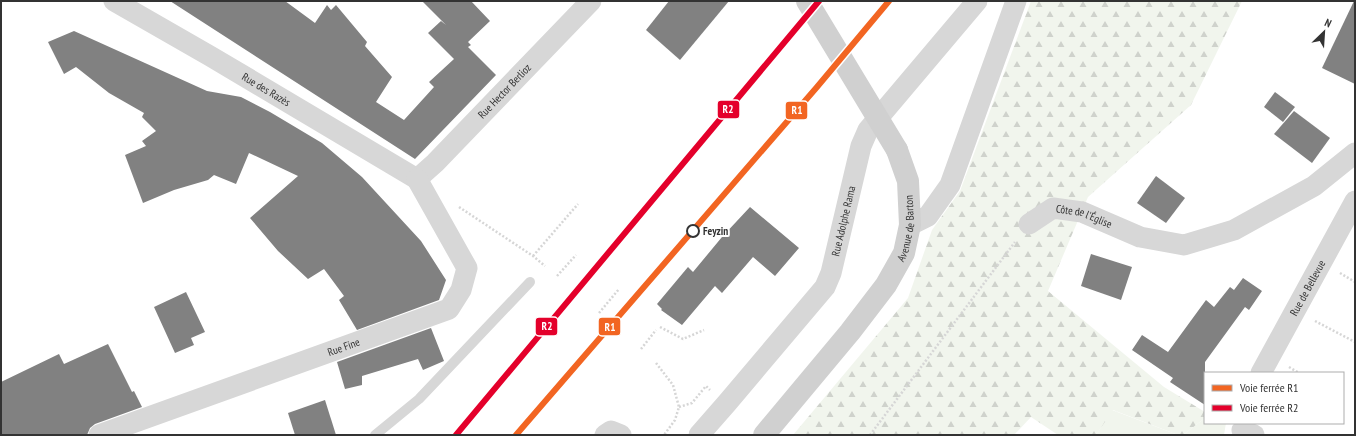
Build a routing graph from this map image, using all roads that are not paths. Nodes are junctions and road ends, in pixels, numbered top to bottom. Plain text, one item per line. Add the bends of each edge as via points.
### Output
1 (114, 1) edge
2 (591, 1) edge
3 (807, 1) edge
4 (977, 1) edge
5 (1016, 1) edge
6 (1355, 153) edge
7 (417, 180) junction
8 (1355, 203) edge
9 (1029, 224) road end
10 (910, 225) junction
11 (530, 282) dead end
12 (1262, 372) edge
13 (99, 435) edge
14 (375, 435) edge
15 (605, 435) edge
16 (621, 435) edge
17 (699, 435) edge
18 (764, 435) edge

1 - 7 street, Rue des Razès
2 - 7 street, Rue Hector Berlioz
3 - 10 street, Avenue de Barton, bridge via 897,150 908,181
4 - 17 street, Rue Adolphe Rama via 868,130 861,146 831,273 824,287
5 - 10 street via 950,184 928,216
6 - 9 street, Côte de l'Église via 1314,186 1234,230 1184,246 1140,238 1082,212 1053,208
7 - 13 street, Rue Fine via 467,268 461,290 449,309
8 - 12 street, Rue de Bellevue
10 - 18 street, Avenue de Barton via 904,253 886,285
11 - 14 lane via 418,399
15 - 16 street via 611,431

